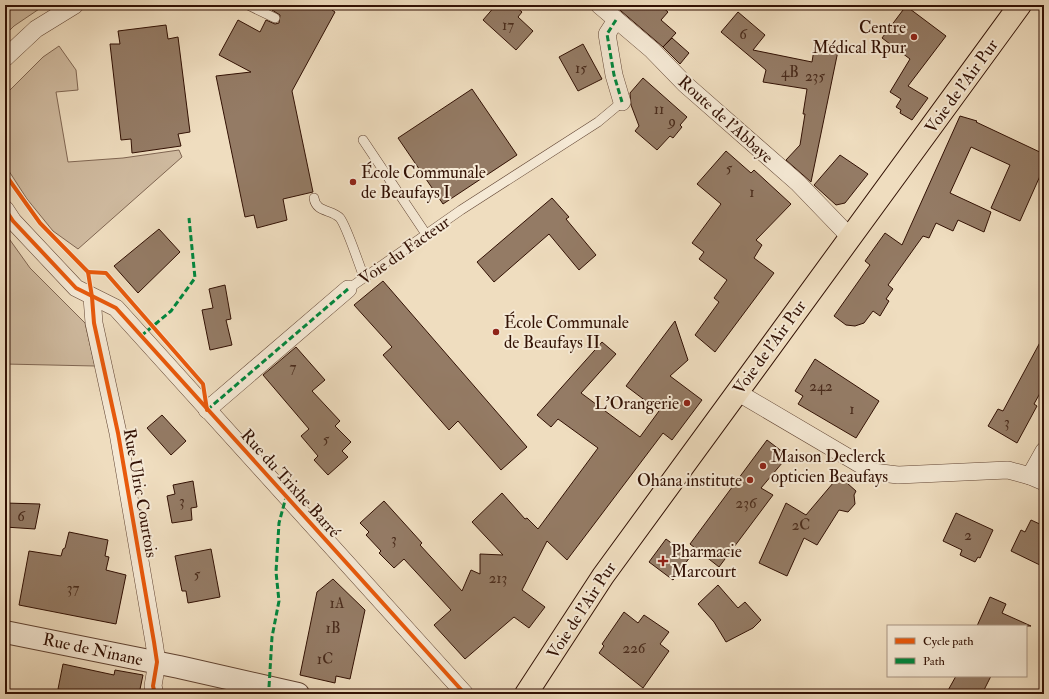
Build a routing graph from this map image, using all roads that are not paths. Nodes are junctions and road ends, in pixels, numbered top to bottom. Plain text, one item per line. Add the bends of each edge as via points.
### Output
1 (75, 5) edge
2 (248, 5) edge
3 (599, 5) edge
4 (1020, 5) edge
5 (275, 18) dead end
6 (616, 20) junction
7 (5, 58) edge
8 (622, 102) joint
9 (363, 140) dead end
10 (314, 198) dead end
11 (5, 209) edge
12 (426, 234) junction
13 (850, 237) junction
14 (364, 278) junction
15 (348, 289) joint
16 (92, 297) junction
17 (737, 392) junction
18 (207, 410) junction
19 (1044, 450) edge
20 (1037, 479) edge
21 (5, 632) edge
22 (157, 662) junction
23 (154, 694) edge
24 (298, 694) edge
25 (465, 694) edge
26 (526, 694) edge

1 - 7 street via 36,29
2 - 5 lane
3 - 6 street, Route de l'Abbaye
4 - 13 main road, Voie de l'Air Pur
6 - 8 street, Voie du Facteur via 607,34
6 - 13 street, Route de l'Abbaye via 798,183
8 - 12 lane, Voie du Facteur via 598,122
9 - 12 lane
10 - 14 lane via 322,210 333,214 341,221
11 - 16 street, Rue du Trixhe Barré via 13,221 76,288
12 - 14 lane, Voie du Facteur
13 - 17 main road, Voie de l'Air Pur
14 - 15 lane, Voie du Facteur
15 - 18 street, Voie du Facteur
16 - 18 street, Rue du Trixhe Barré via 116,308
16 - 22 street, Rue Ulric Courtois via 94,323 118,433
17 - 20 street via 873,472 898,475 1008,470
17 - 26 main road, Voie de l'Air Pur via 603,576
18 - 25 street, Rue du Trixhe Barré
19 - 20 street
21 - 22 street, Rue de Ninane
22 - 23 street, Rue Ulric Courtois
22 - 24 street, Rue de Ninane

